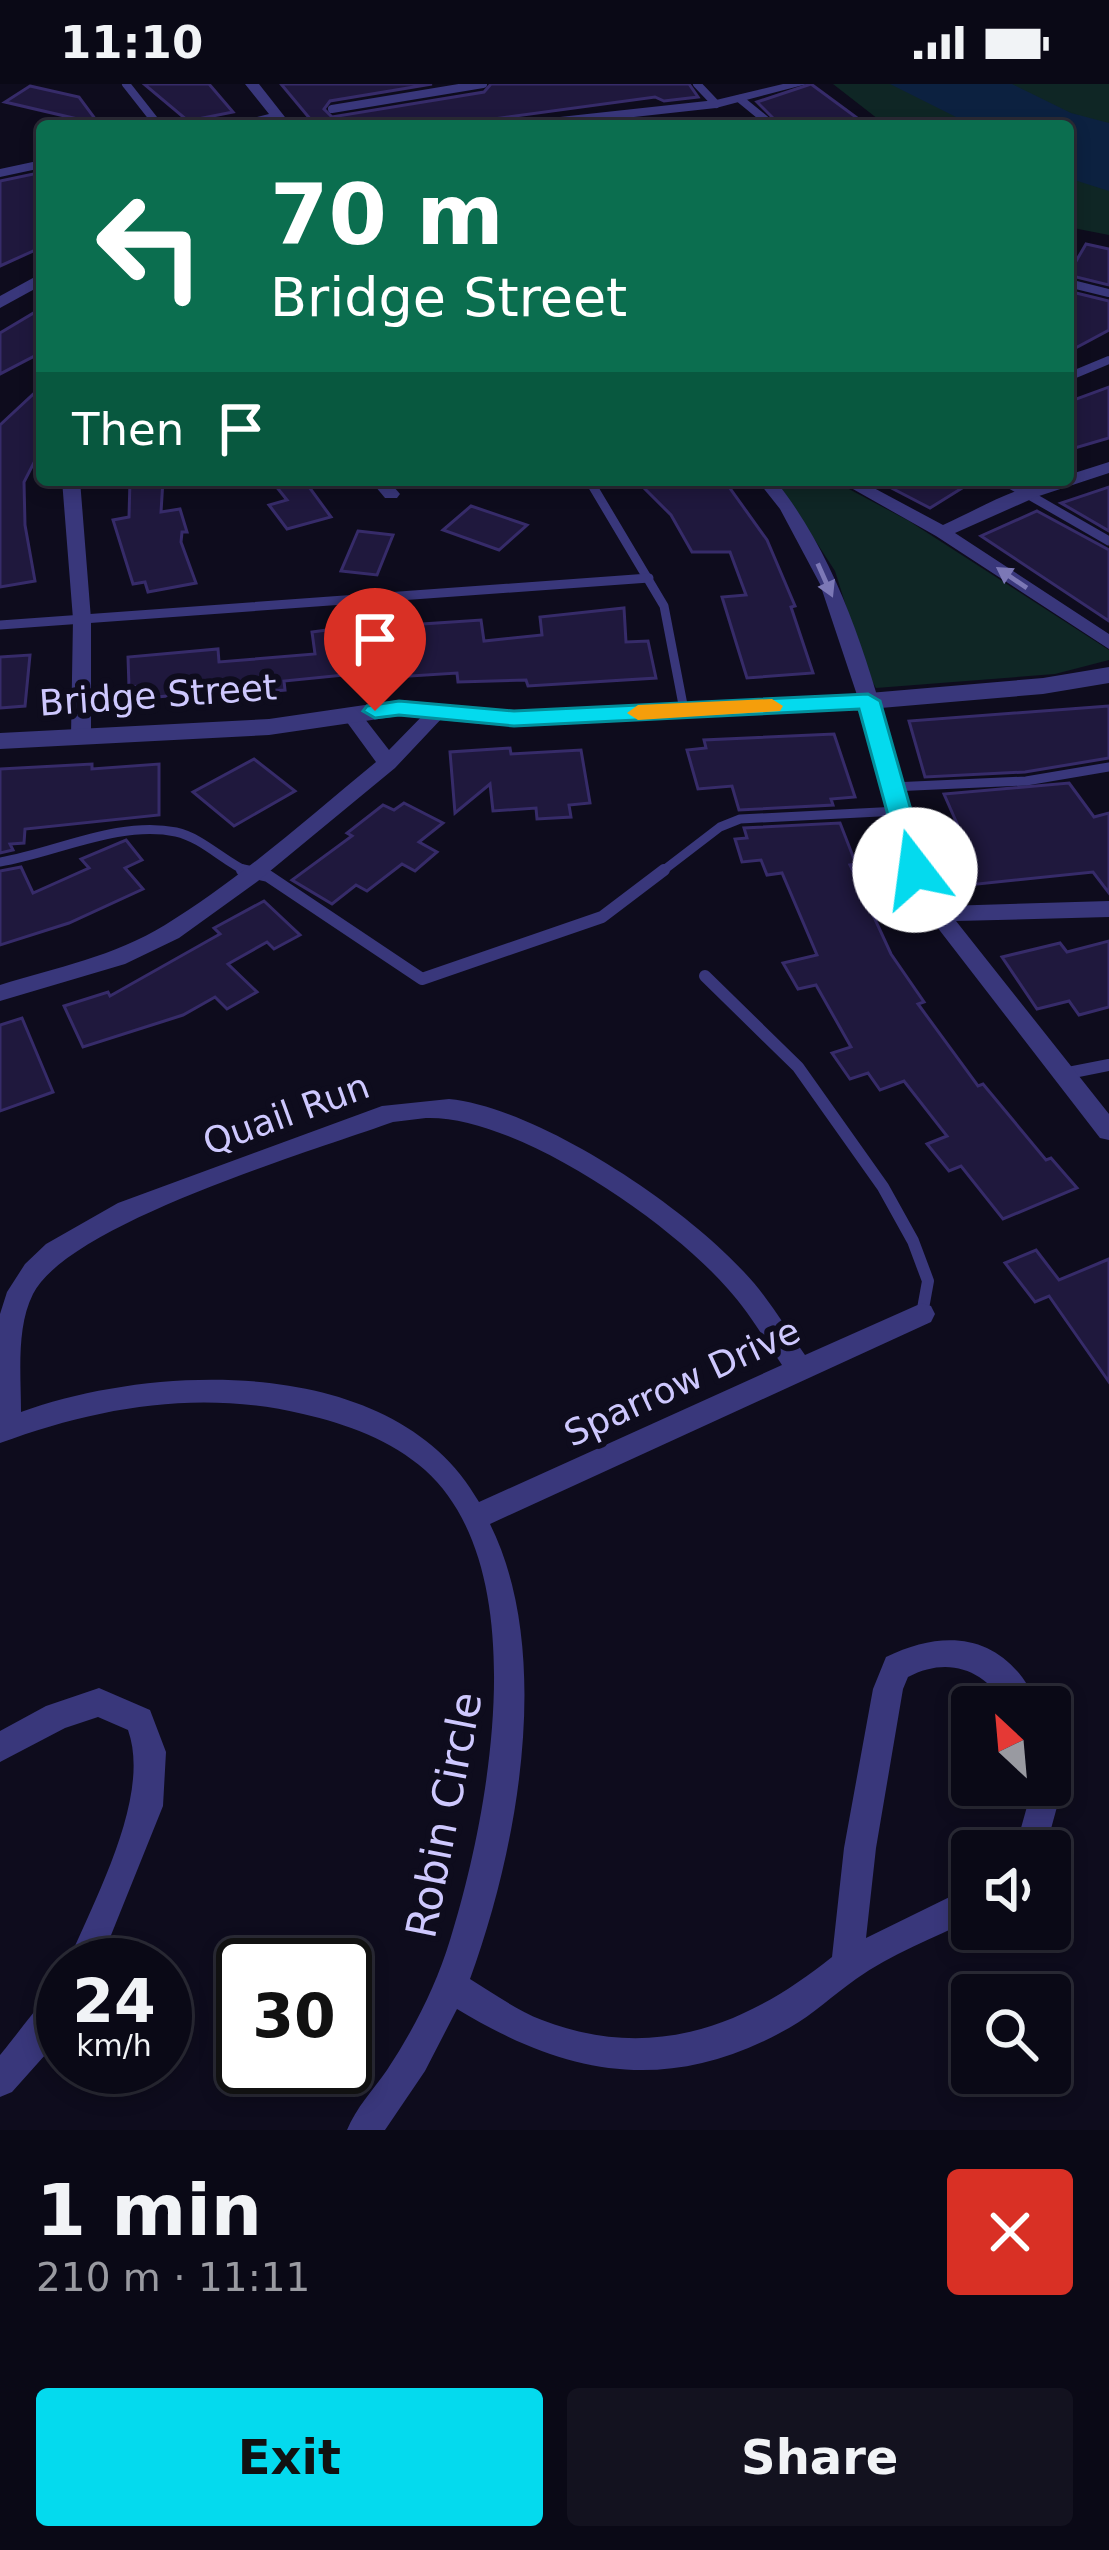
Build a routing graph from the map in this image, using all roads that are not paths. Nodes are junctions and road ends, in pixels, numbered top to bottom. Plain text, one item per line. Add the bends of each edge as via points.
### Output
1 (125, 84) edge
2 (252, 84) edge
3 (372, 84) edge
4 (483, 84) edge
5 (698, 84) edge
6 (800, 84) edge
7 (383, 98) junction
8 (740, 99) junction
9 (716, 104) junction
10 (332, 109) dead end
11 (156, 120) edge
12 (279, 120) edge
13 (569, 120) edge
14 (681, 120) edge
15 (766, 120) edge
16 (36, 165) edge
17 (0, 173) edge
18 (36, 282) edge
19 (1074, 284) edge
20 (1109, 293) edge
21 (0, 303) edge
22 (1109, 360) edge
23 (1074, 375) edge
24 (1109, 467) edge
25 (1074, 479) edge
26 (71, 486) edge
27 (593, 486) edge
28 (771, 486) edge
29 (857, 486) edge
30 (1016, 486) edge
31 (1051, 486) edge
32 (1030, 493) junction
33 (942, 532) junction
34 (1109, 541) edge
35 (649, 578) junction
36 (82, 619) junction
37 (0, 625) edge
38 (1109, 643) edge
39 (1109, 675) edge
40 (868, 701) junction
41 (684, 710) junction
42 (437, 712) junction
43 (351, 714) junction
44 (81, 736) junction
45 (0, 741) edge
46 (388, 763) junction
47 (1109, 767) edge
48 (892, 787) junction
49 (899, 812) junction
50 (0, 862) edge
51 (250, 876) junction
52 (1109, 909) edge
53 (938, 914) junction
54 (705, 976) dead end
55 (0, 993) edge
56 (1109, 1065) edge
57 (1061, 1074) junction
58 (1109, 1131) edge
59 (922, 1314) joint
60 (798, 1366) junction
61 (4, 1430) edge
62 (474, 1518) junction
63 (1009, 1686) edge
64 (0, 1747) edge
65 (951, 1913) edge
66 (94, 1938) edge
67 (847, 1965) junction
68 (450, 1986) junction
69 (36, 2040) edge
70 (0, 2080) edge
71 (364, 2130) edge

1 - 11 lane
2 - 12 street
3 - 7 lane
4 - 7 lane
5 - 9 lane
6 - 8 street
7 - 10 lane
8 - 9 street
8 - 15 lane
9 - 13 street
9 - 14 street
16 - 17 street
18 - 21 street
19 - 20 lane
22 - 23 lane
24 - 25 street
26 - 36 street
27 - 35 lane
28 -> 40 street via 829,584
29 - 33 street
30 - 32 lane
31 - 32 street
32 - 33 street
32 - 34 lane
38 -> 33 street
35 - 36 lane
35 - 41 lane via 664,606
36 - 37 lane
36 - 44 street
39 - 40 street, Bridge Street
40 - 41 street, Bridge Street
40 - 48 street
41 - 42 street, Bridge Street via 514,718
42 - 43 street, Bridge Street
42 - 46 street
43 - 44 street, Bridge Street via 269,727
43 - 46 street
44 - 45 street, Bridge Street
46 - 51 street
47 - 48 lane via 1026,781
48 - 49 street
49 - 51 lane via 740,819 602,917 422,979 268,876
49 - 53 street
50 - 51 lane via 146,830 180,833
51 - 55 street via 135,949
52 - 53 street
53 - 57 street
54 - 59 lane via 798,1066 883,1187 928,1281
56 - 57 lane
57 - 58 street
59 - 60 street, Sparrow Drive
60 - 61 street, Quail Run via 736,1280 681,1232 574,1160 482,1114 417,1109 128,1210 41,1262 10,1310
60 - 62 street, Sparrow Drive
61 - 62 street, Robin Circle via 164,1388 235,1388 343,1414 398,1438 434,1461
62 - 68 street, Robin Circle via 497,1564 508,1617 512,1717 477,1911
63 - 67 street via 994,1666 965,1651 935,1651 897,1667 860,1848
64 - 66 street via 100,1702 139,1720 151,1752 148,1806
65 - 67 street
67 - 68 street via 765,2026 661,2058 590,2053 536,2035
68 - 71 street, Robin Circle via 401,2082
69 - 70 street

